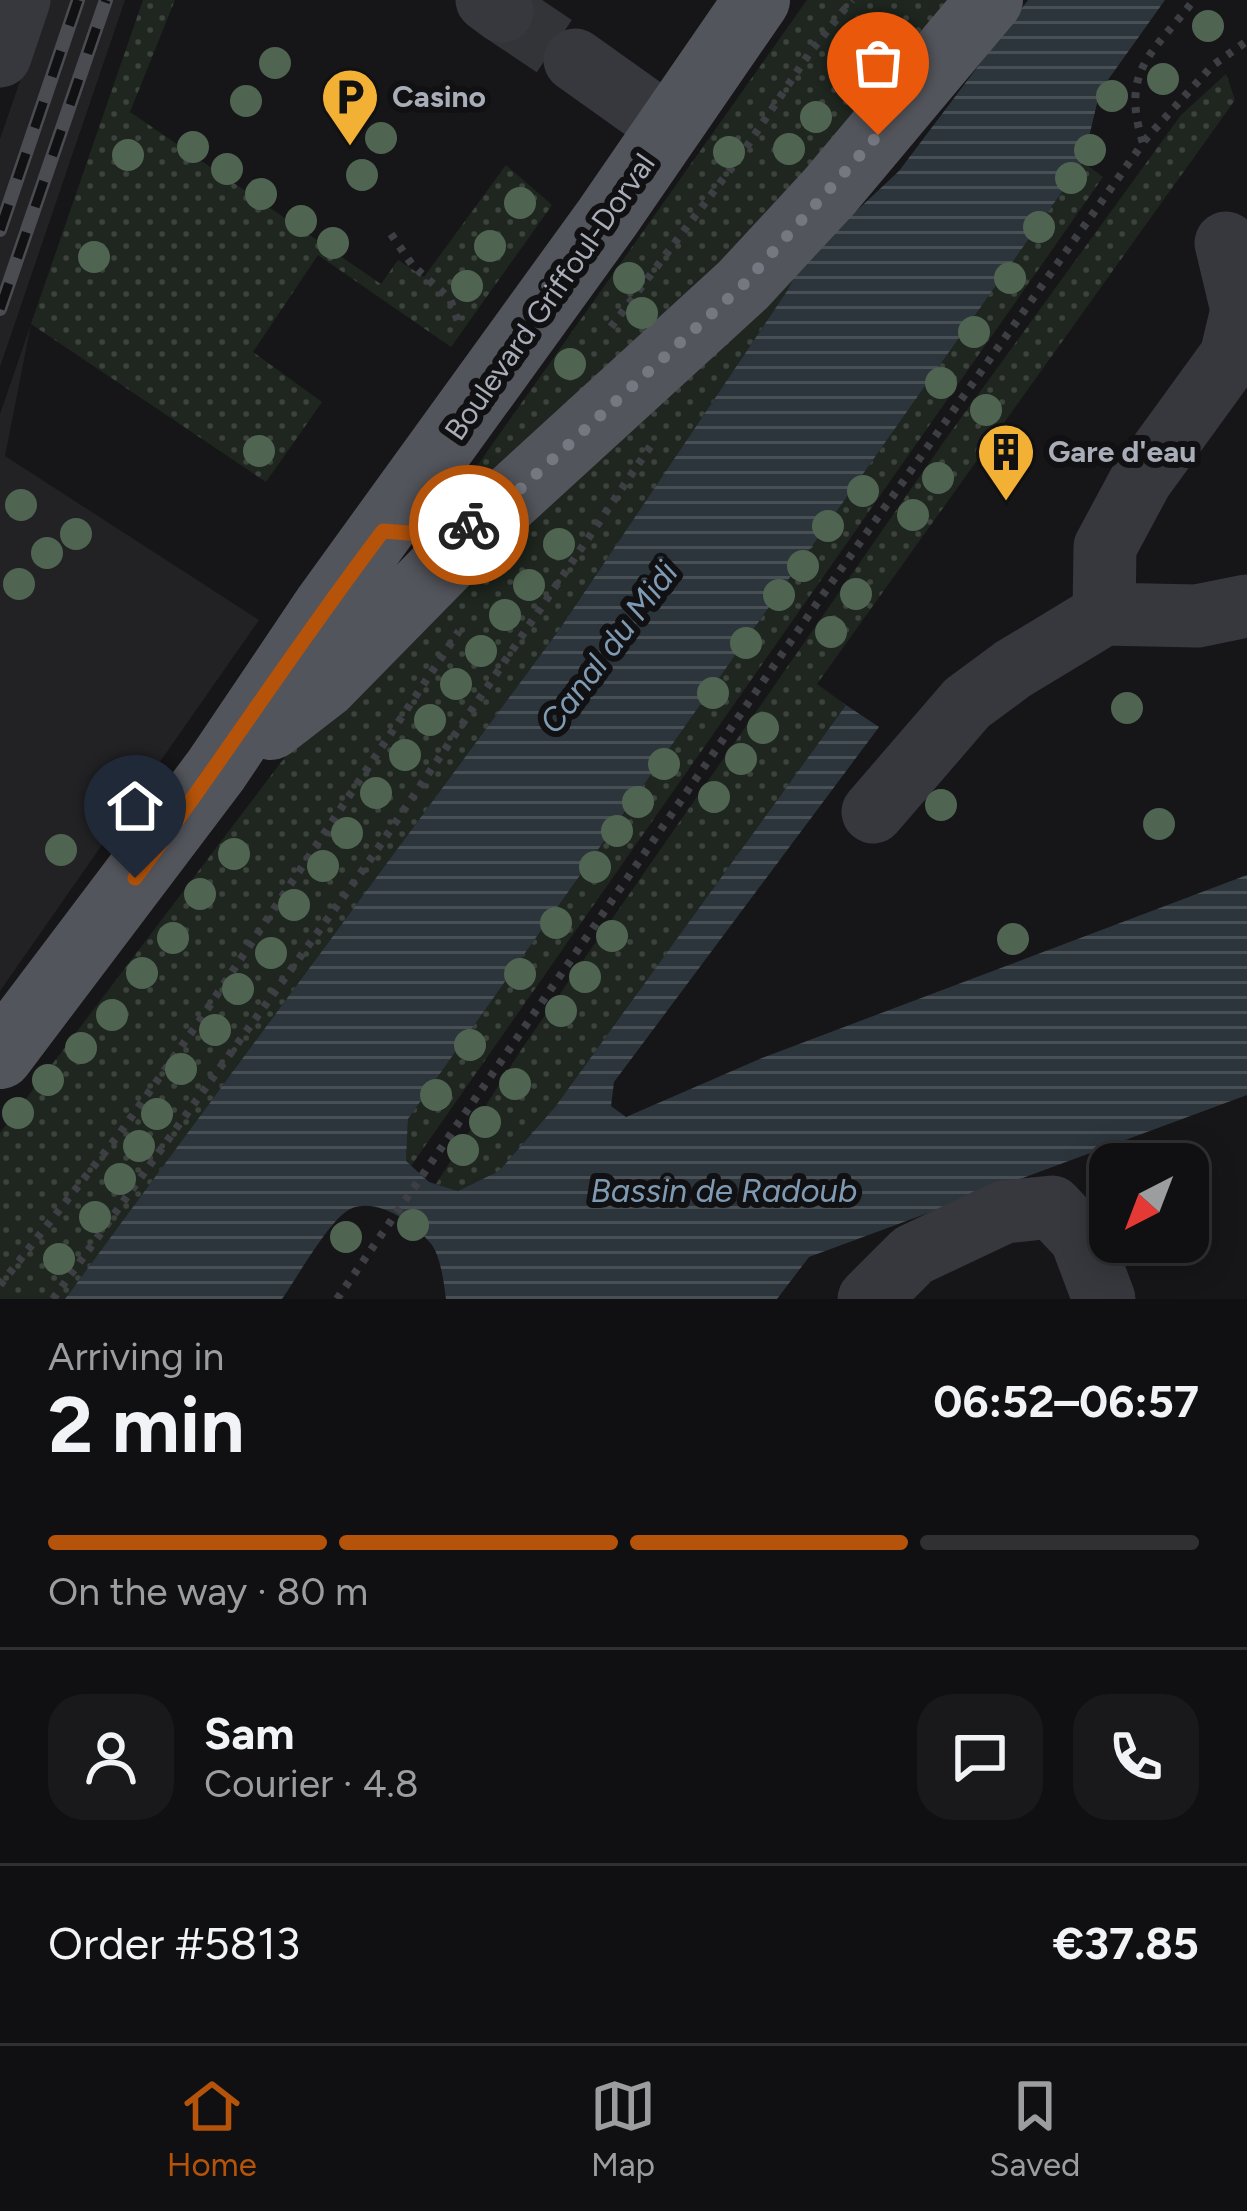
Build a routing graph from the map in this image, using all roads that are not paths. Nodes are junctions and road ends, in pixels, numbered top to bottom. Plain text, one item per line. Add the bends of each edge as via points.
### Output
1 (19, 0) edge
2 (757, 0) edge
3 (990, 0) edge
4 (0, 56) edge
5 (575, 60) tunnel mouth
6 (669, 127) junction
7 (1226, 243) dead end
8 (485, 521) junction
9 (383, 531) junction
10 (1247, 606) edge
11 (1104, 614) junction
12 (216, 770) junction
13 (873, 812) dead end
14 (0, 1056) edge
15 (869, 1299) edge
16 (1104, 1299) edge

1 - 4 street
2 - 6 main road, Boulevard Griffoul-Dorval
3 - 8 main road via 743,285
5 - 6 street
6 - 9 main road, Boulevard Griffoul-Dorval
7 - 11 street via 1242,310 1231,356 1142,480 1105,547
8 - 9 main road via 434,535
8 - 12 main road via 323,686
9 - 12 main road, Boulevard Griffoul-Dorval
10 - 11 street via 1196,616
11 - 13 street via 968,703
12 - 14 main road, Boulevard Griffoul-Dorval
15 - 16 street via 913,1255 1004,1212 1052,1207 1081,1238

